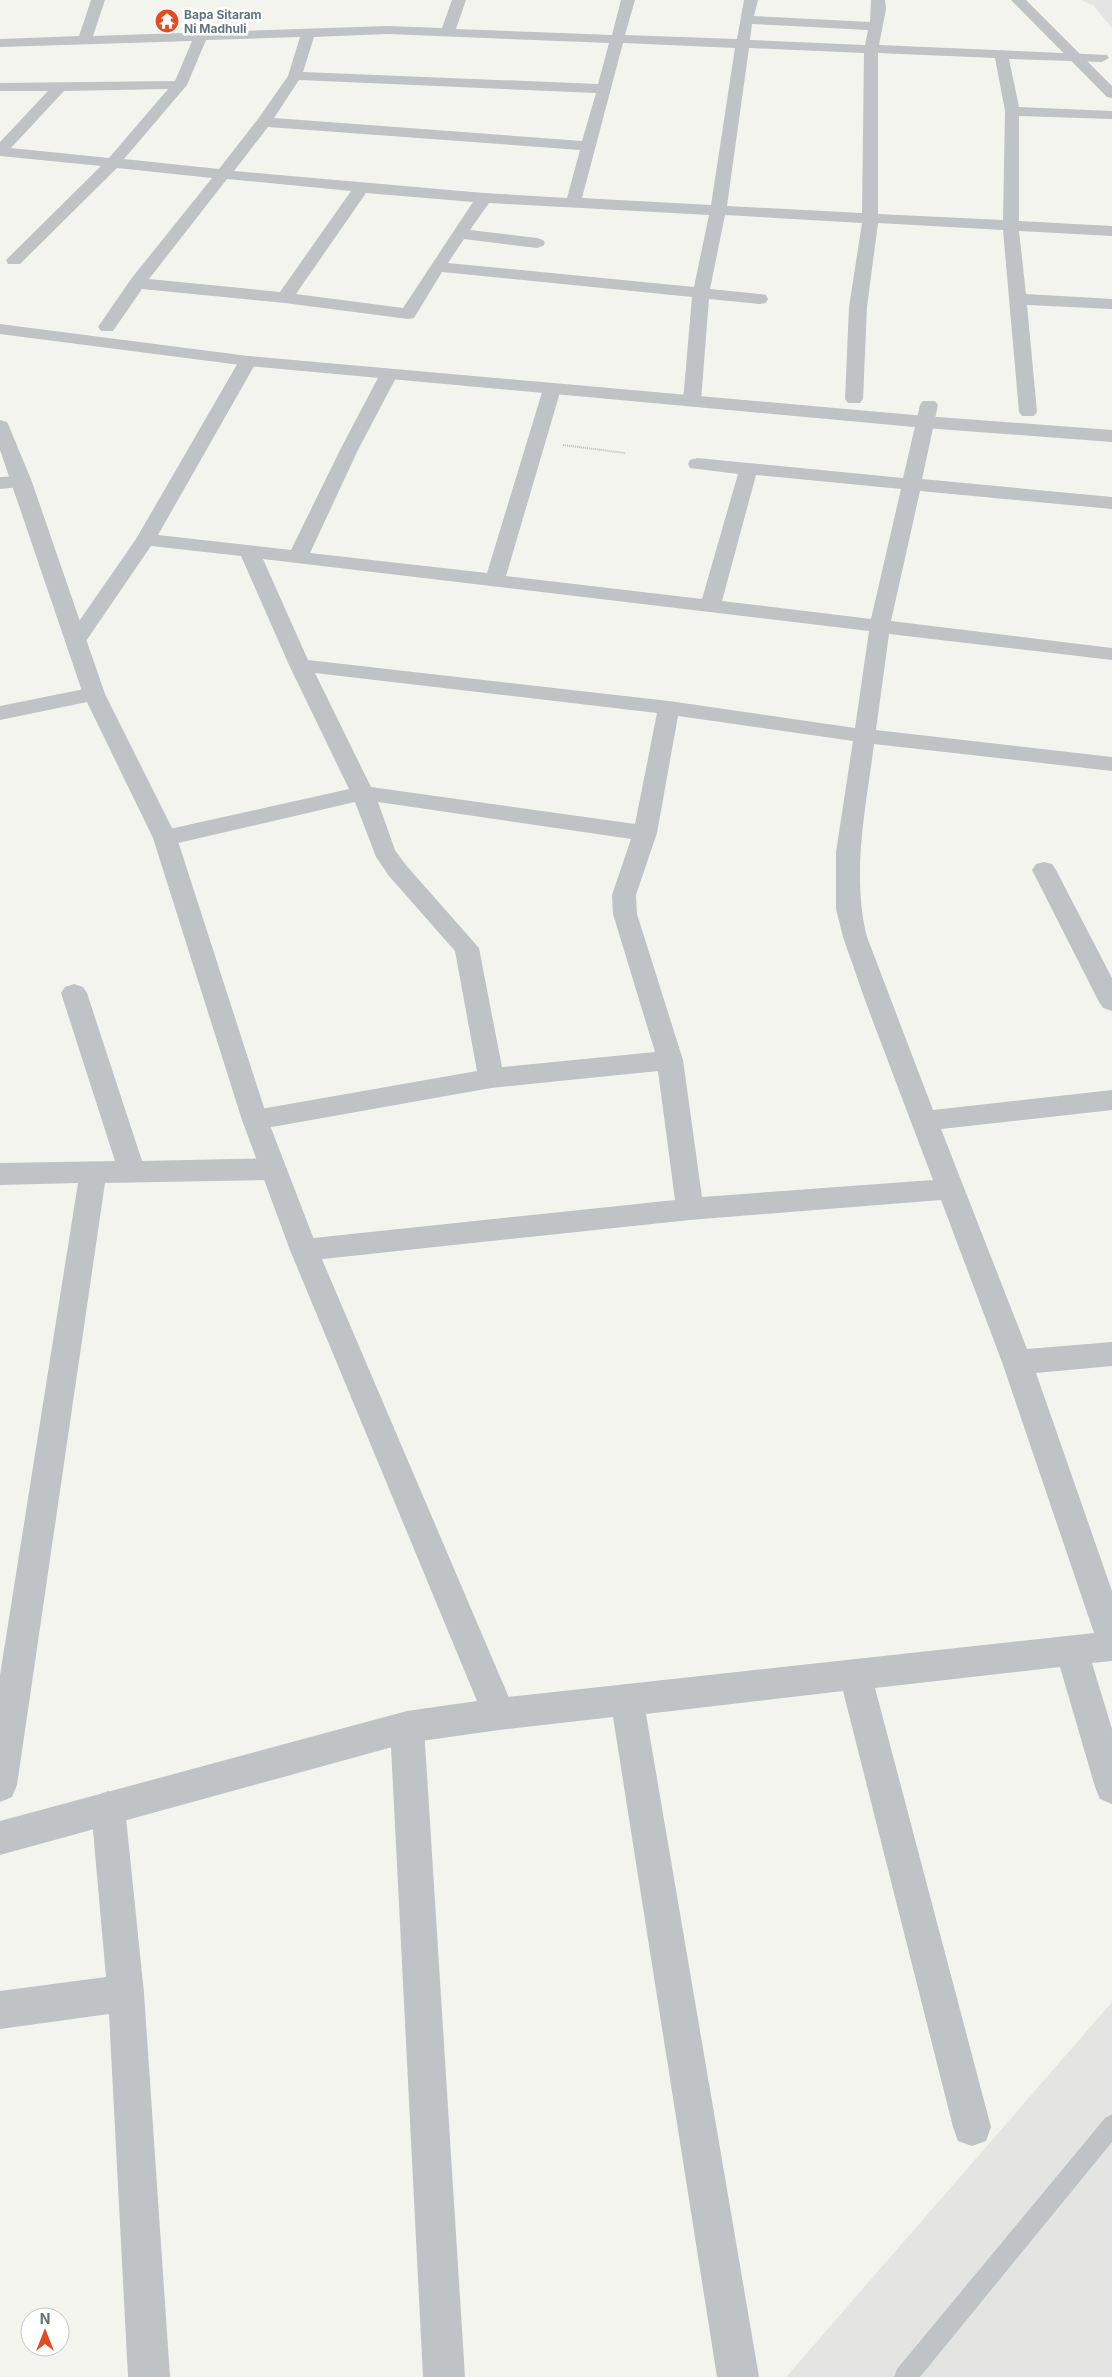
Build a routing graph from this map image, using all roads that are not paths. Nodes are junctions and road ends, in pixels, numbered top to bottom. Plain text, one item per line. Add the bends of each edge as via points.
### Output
1 (98, 0) edge
2 (459, 0) edge
3 (628, 0) edge
4 (1018, 0) edge
5 (754, 3) edge
6 (875, 6) edge
7 (746, 20) junction
8 (875, 26) junction
9 (448, 31) junction
10 (308, 32) junction
11 (201, 35) junction
12 (617, 39) junction
13 (85, 40) junction
14 (0, 43) edge
15 (743, 44) junction
16 (1088, 45) dead end
17 (871, 49) junction
18 (1001, 55) junction
19 (1075, 57) junction
20 (1107, 63) edge
21 (295, 76) junction
22 (61, 85) junction
23 (180, 85) junction
24 (0, 86) edge
25 (604, 89) junction
26 (1112, 94) edge
27 (1012, 112) junction
28 (1112, 115) edge
29 (264, 122) junction
30 (590, 146) junction
31 (0, 151) edge
32 (112, 163) junction
33 (225, 174) junction
34 (361, 188) junction
35 (484, 198) junction
36 (573, 202) junction
37 (718, 210) junction
38 (870, 220) junction
39 (1011, 226) junction
40 (1112, 231) edge
41 (460, 234) junction
42 (537, 243) dead end
43 (14, 260) dead end
44 (437, 267) junction
45 (137, 283) junction
46 (701, 293) junction
47 (285, 298) junction
48 (760, 299) dead end
49 (1018, 299) junction
50 (1112, 304) edge
51 (0, 314) edge
52 (107, 327) junction
53 (0, 329) edge
54 (229, 341) dead end
55 (257, 344) dead end
56 (248, 361) junction
57 (389, 374) junction
58 (552, 389) junction
59 (693, 393) junction
60 (854, 399) junction
61 (892, 402) dead end
62 (910, 403) dead end
63 (949, 406) dead end
64 (1008, 411) dead end
65 (1028, 412) junction
66 (927, 413) junction
67 (1046, 414) dead end
68 (0, 426) edge
69 (1112, 436) edge
70 (697, 464) dead end
71 (749, 468) junction
72 (11, 482) edge
73 (912, 483) junction
74 (1112, 503) edge
75 (146, 538) junction
76 (249, 551) junction
77 (298, 557) junction
78 (495, 580) junction
79 (710, 606) junction
80 (880, 626) junction
81 (77, 640) junction
82 (1112, 654) edge
83 (300, 665) junction
84 (94, 694) junction
85 (669, 708) junction
86 (0, 713) edge
87 (865, 736) junction
88 (1112, 764) edge
89 (362, 793) junction
90 (645, 832) junction
91 (164, 838) junction
92 (1044, 870) dead end
93 (74, 993) dead end
94 (1112, 1002) edge
95 (670, 1060) junction
96 (491, 1078) junction
97 (1112, 1100) edge
98 (255, 1120) junction
99 (924, 1121) junction
100 (273, 1169) junction
101 (132, 1171) junction
102 (93, 1172) junction
103 (0, 1174) edge
104 (951, 1189) junction
105 (690, 1209) junction
106 (304, 1250) junction
107 (1112, 1354) edge
108 (1017, 1362) junction
109 (1112, 1638) edge
110 (1112, 1646) edge
111 (1072, 1650) junction
112 (855, 1674) junction
113 (627, 1700) junction
114 (499, 1714) junction
115 (407, 1727) junction
116 (0, 1784) edge
117 (1112, 1787) edge
118 (108, 1808) junction
119 (0, 1838) edge
120 (126, 1994) junction
121 (0, 2010) edge
122 (1112, 2125) edge
123 (972, 2126) dead end
124 (149, 2377) edge
125 (444, 2377) edge
126 (738, 2377) edge
127 (905, 2377) edge

1 - 13 street
2 - 9 street
3 - 12 street
4 - 19 street
5 - 7 street
6 - 8 street
7 - 8 street
7 - 15 street
8 - 17 street
9 - 10 street
9 - 12 street
10 - 11 street
10 - 21 street
11 - 13 street
11 - 23 street
12 - 15 street
12 - 25 street
13 - 14 street
15 - 17 street
15 - 37 street
16 - 20 street
17 - 18 street
17 - 38 street
18 - 19 street
18 - 27 street
19 - 20 street
19 - 26 street
21 - 25 street
21 - 29 street
22 - 23 street
22 - 24 street
22 - 31 street
23 - 32 street
25 - 30 street
27 - 28 street
27 - 39 street
29 - 30 street
29 - 33 street
30 - 36 street
31 - 32 street
32 - 33 street
32 - 43 street
33 - 34 street
33 - 45 street
34 - 35 street
34 - 47 street
35 - 36 street
35 - 41 street
36 - 37 street
37 - 38 street
37 - 46 street
38 - 39 street
38 - 60 street via 858,306
39 - 40 street
39 - 49 street
41 - 42 street
41 - 44 street
44 - 46 street
44 - 47 street via 408,314
45 - 47 street
45 - 52 street
46 - 48 street
46 - 59 street
49 - 50 street
49 - 65 street
51 - 52 street
52 - 54 street
53 - 56 street
55 - 59 street
56 - 57 street
56 - 75 street
57 - 58 street
57 - 77 street via 348,450
58 - 59 street
58 - 78 street
59 - 60 street
59 - 66 street
60 - 61 street
62 - 66 street
63 - 66 street
64 - 65 street
65 - 67 street
66 - 69 street
66 - 73 street
68 - 72 street
70 - 71 street
71 - 73 street
71 - 79 street
72 - 81 street
73 - 74 street
73 - 80 street
75 - 76 street
75 - 81 street
76 - 77 street
76 - 83 street
77 - 78 street
78 - 79 street
79 - 80 street
80 - 82 street
80 - 87 street
81 - 84 street
83 - 85 street
83 - 89 street
84 - 86 street
84 - 91 street
85 - 87 street
85 - 90 street
87 - 88 street
87 - 99 street via 848,852 848,909 855,937
89 - 90 street
89 - 91 street
89 - 96 street via 384,851 467,948
90 - 95 street via 624,895 625,914
91 - 98 street
92 - 94 street
93 - 101 street
95 - 96 street
95 - 105 street
96 - 98 street
97 - 99 street
98 - 100 street
99 - 104 street
100 - 101 street
100 - 106 street
101 - 102 street
102 - 103 street
102 - 116 street
104 - 105 street
104 - 108 street
105 - 106 street
106 - 114 street
107 - 108 street
108 - 109 street
110 - 111 street
111 - 112 street
111 - 117 street
112 - 113 street
112 - 123 street
113 - 114 street
113 - 126 street
114 - 115 street
115 - 118 street
115 - 125 street
118 - 119 street
118 - 120 street
120 - 121 street
120 - 124 street
122 - 127 lane

